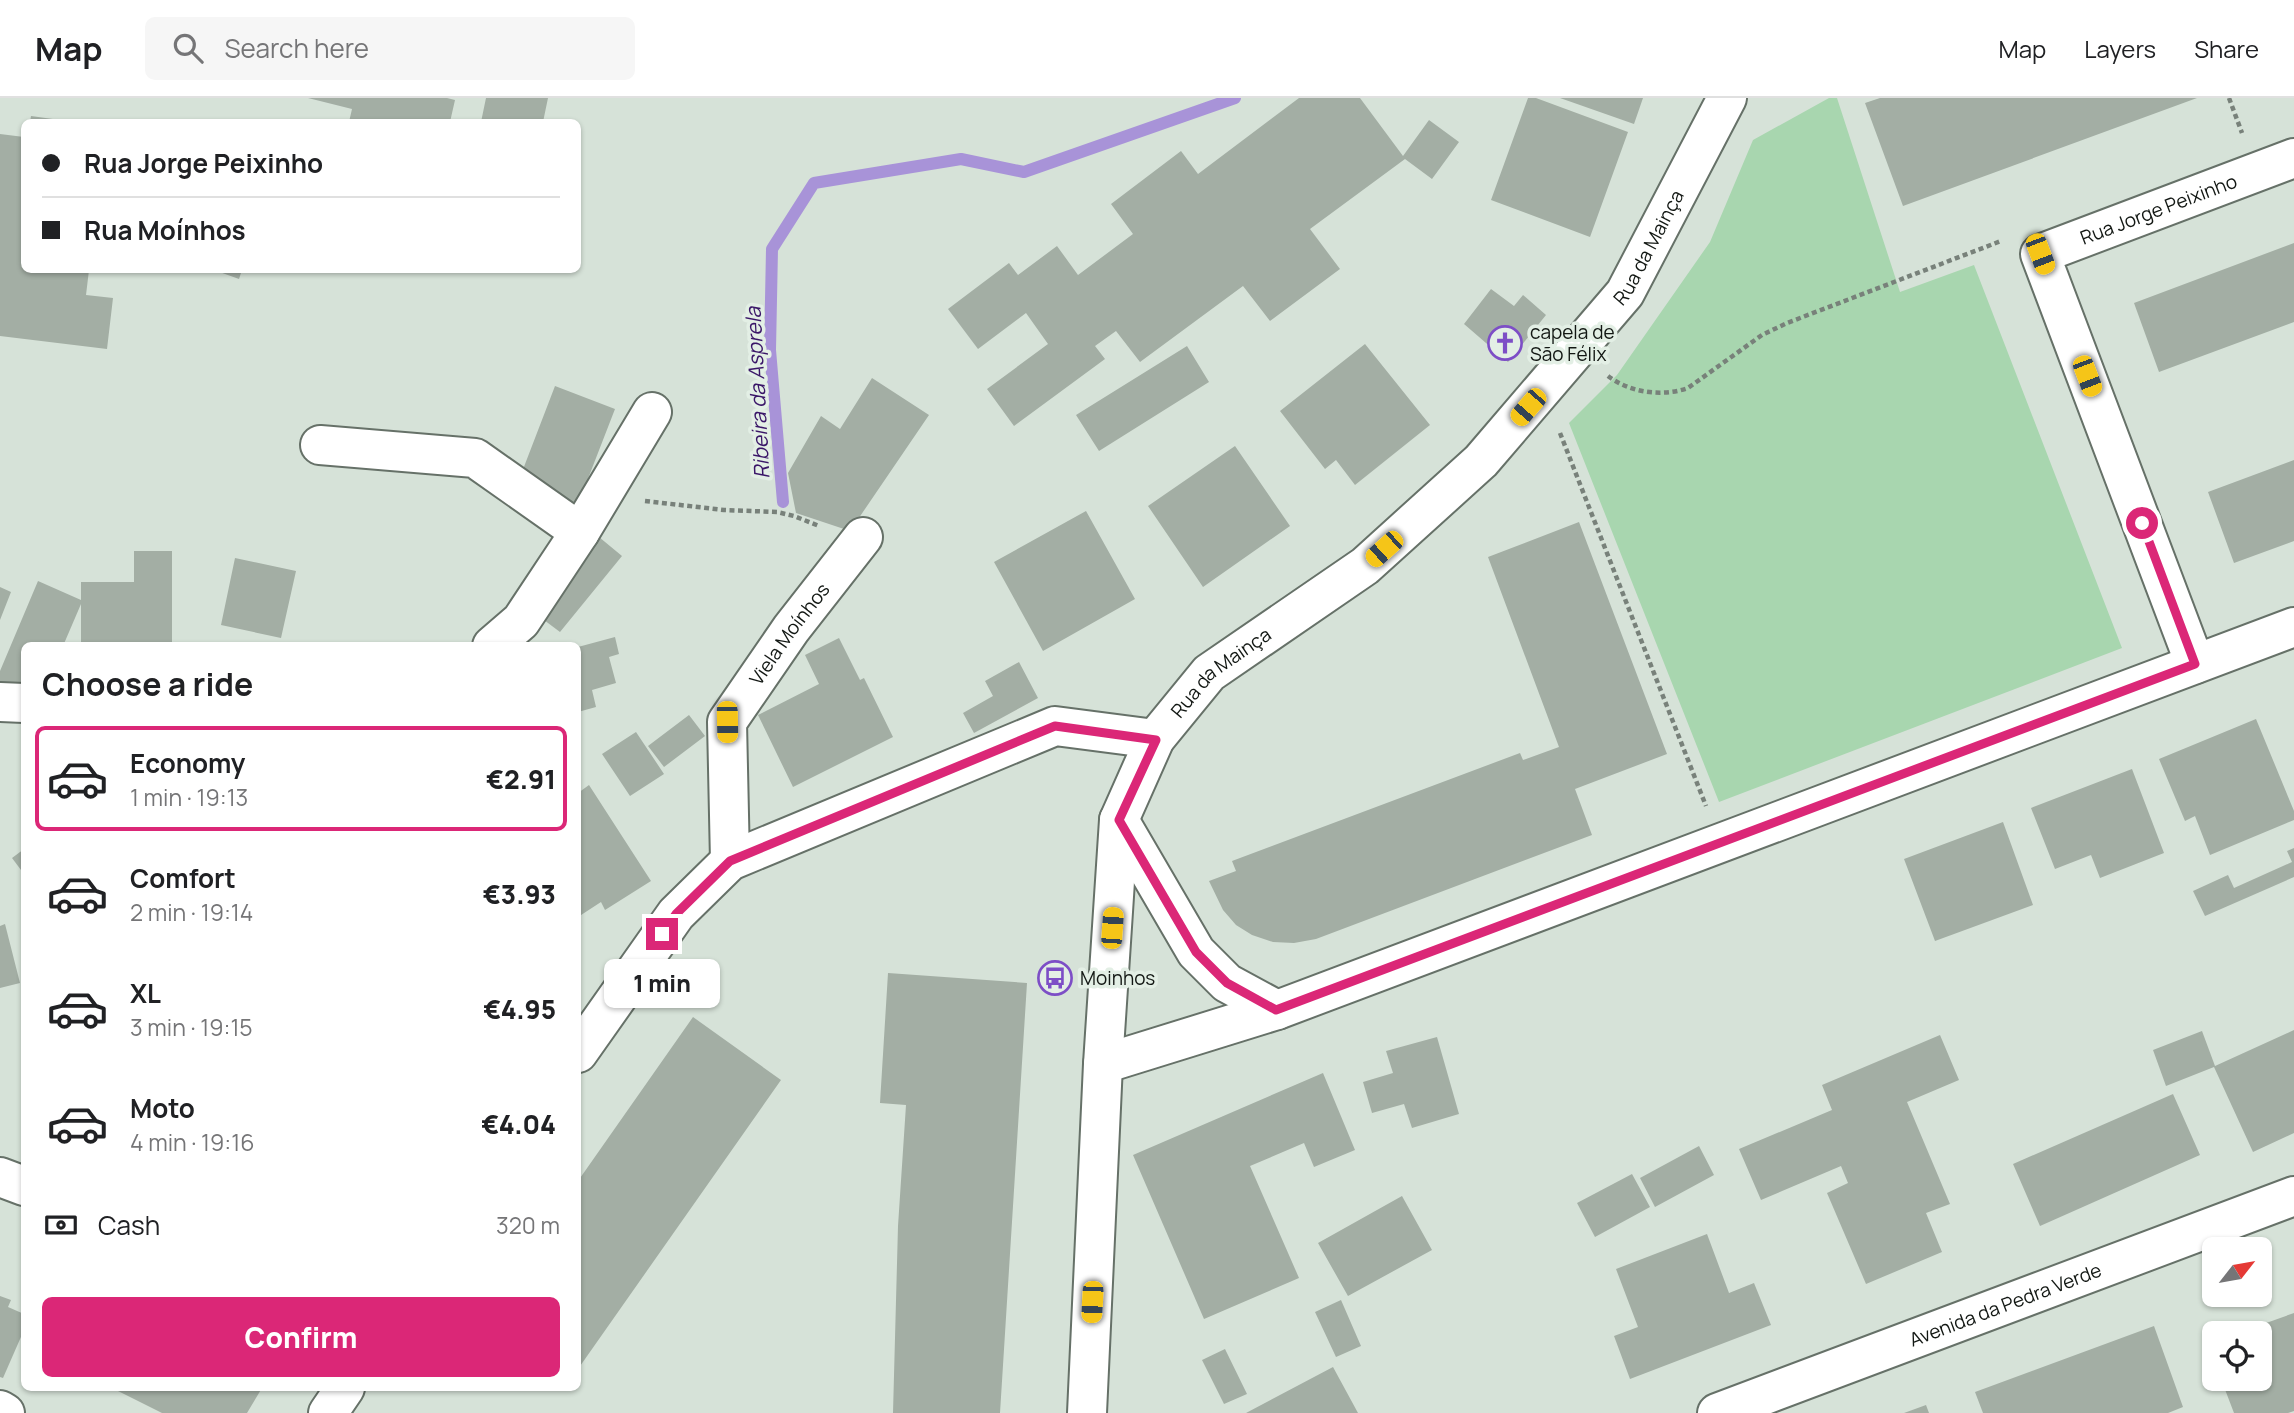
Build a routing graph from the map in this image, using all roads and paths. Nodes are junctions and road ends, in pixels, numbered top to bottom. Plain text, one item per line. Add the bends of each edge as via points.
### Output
1 (1727, 98) edge
2 (2294, 158) edge
3 (2040, 254) junction
4 (1575, 351) junction
5 (1543, 389) junction
6 (653, 412) dead end
7 (320, 445) dead end
8 (602, 496) junction
9 (794, 516) dead end
10 (580, 533) junction
11 (863, 537) dead end
12 (2294, 627) edge
13 (497, 642) edge
14 (2195, 664) junction
15 (0, 702) edge
16 (21, 703) edge
17 (1156, 740) junction
18 (1119, 820) junction
19 (1720, 843) junction
20 (730, 861) junction
21 (1276, 1010) junction
22 (581, 1049) edge
23 (1103, 1064) junction
24 (0, 1177) edge
25 (21, 1185) edge
26 (2294, 1196) edge
27 (343, 1391) edge
28 (0, 1410) edge
29 (5, 1413) edge
30 (328, 1413) edge
31 (1087, 1413) edge
32 (1717, 1413) edge

1 - 4 street, Rua da Mainça via 1625,293
2 - 3 street, Rua Jorge Peixinho
3 - 4 path via 2008,239 1826,308 1762,335 1698,383 1677,392 1653,393 1616,382
3 - 14 street
4 - 5 street, Rua da Mainça
5 - 17 street, Rua da Mainça via 1481,461 1365,566 1209,673
5 - 19 path
6 - 8 street
7 - 10 street via 475,458
8 - 9 path
8 - 10 street
10 - 13 street via 521,621
11 - 20 street, Viela Moínhos via 791,629 727,722
12 - 14 street
14 - 19 street
15 - 16 street
17 - 18 street, Rua da Mainça
17 - 20 street via 1055,726
18 - 21 street via 1196,952 1227,983
18 - 23 street, Rua da Mainça
19 - 21 street
20 - 22 street via 676,914
21 - 23 street
23 - 31 street, Rua da Mainça
24 - 25 street
26 - 32 street, Avenida da Pedra Verde
27 - 30 street
28 - 29 street

